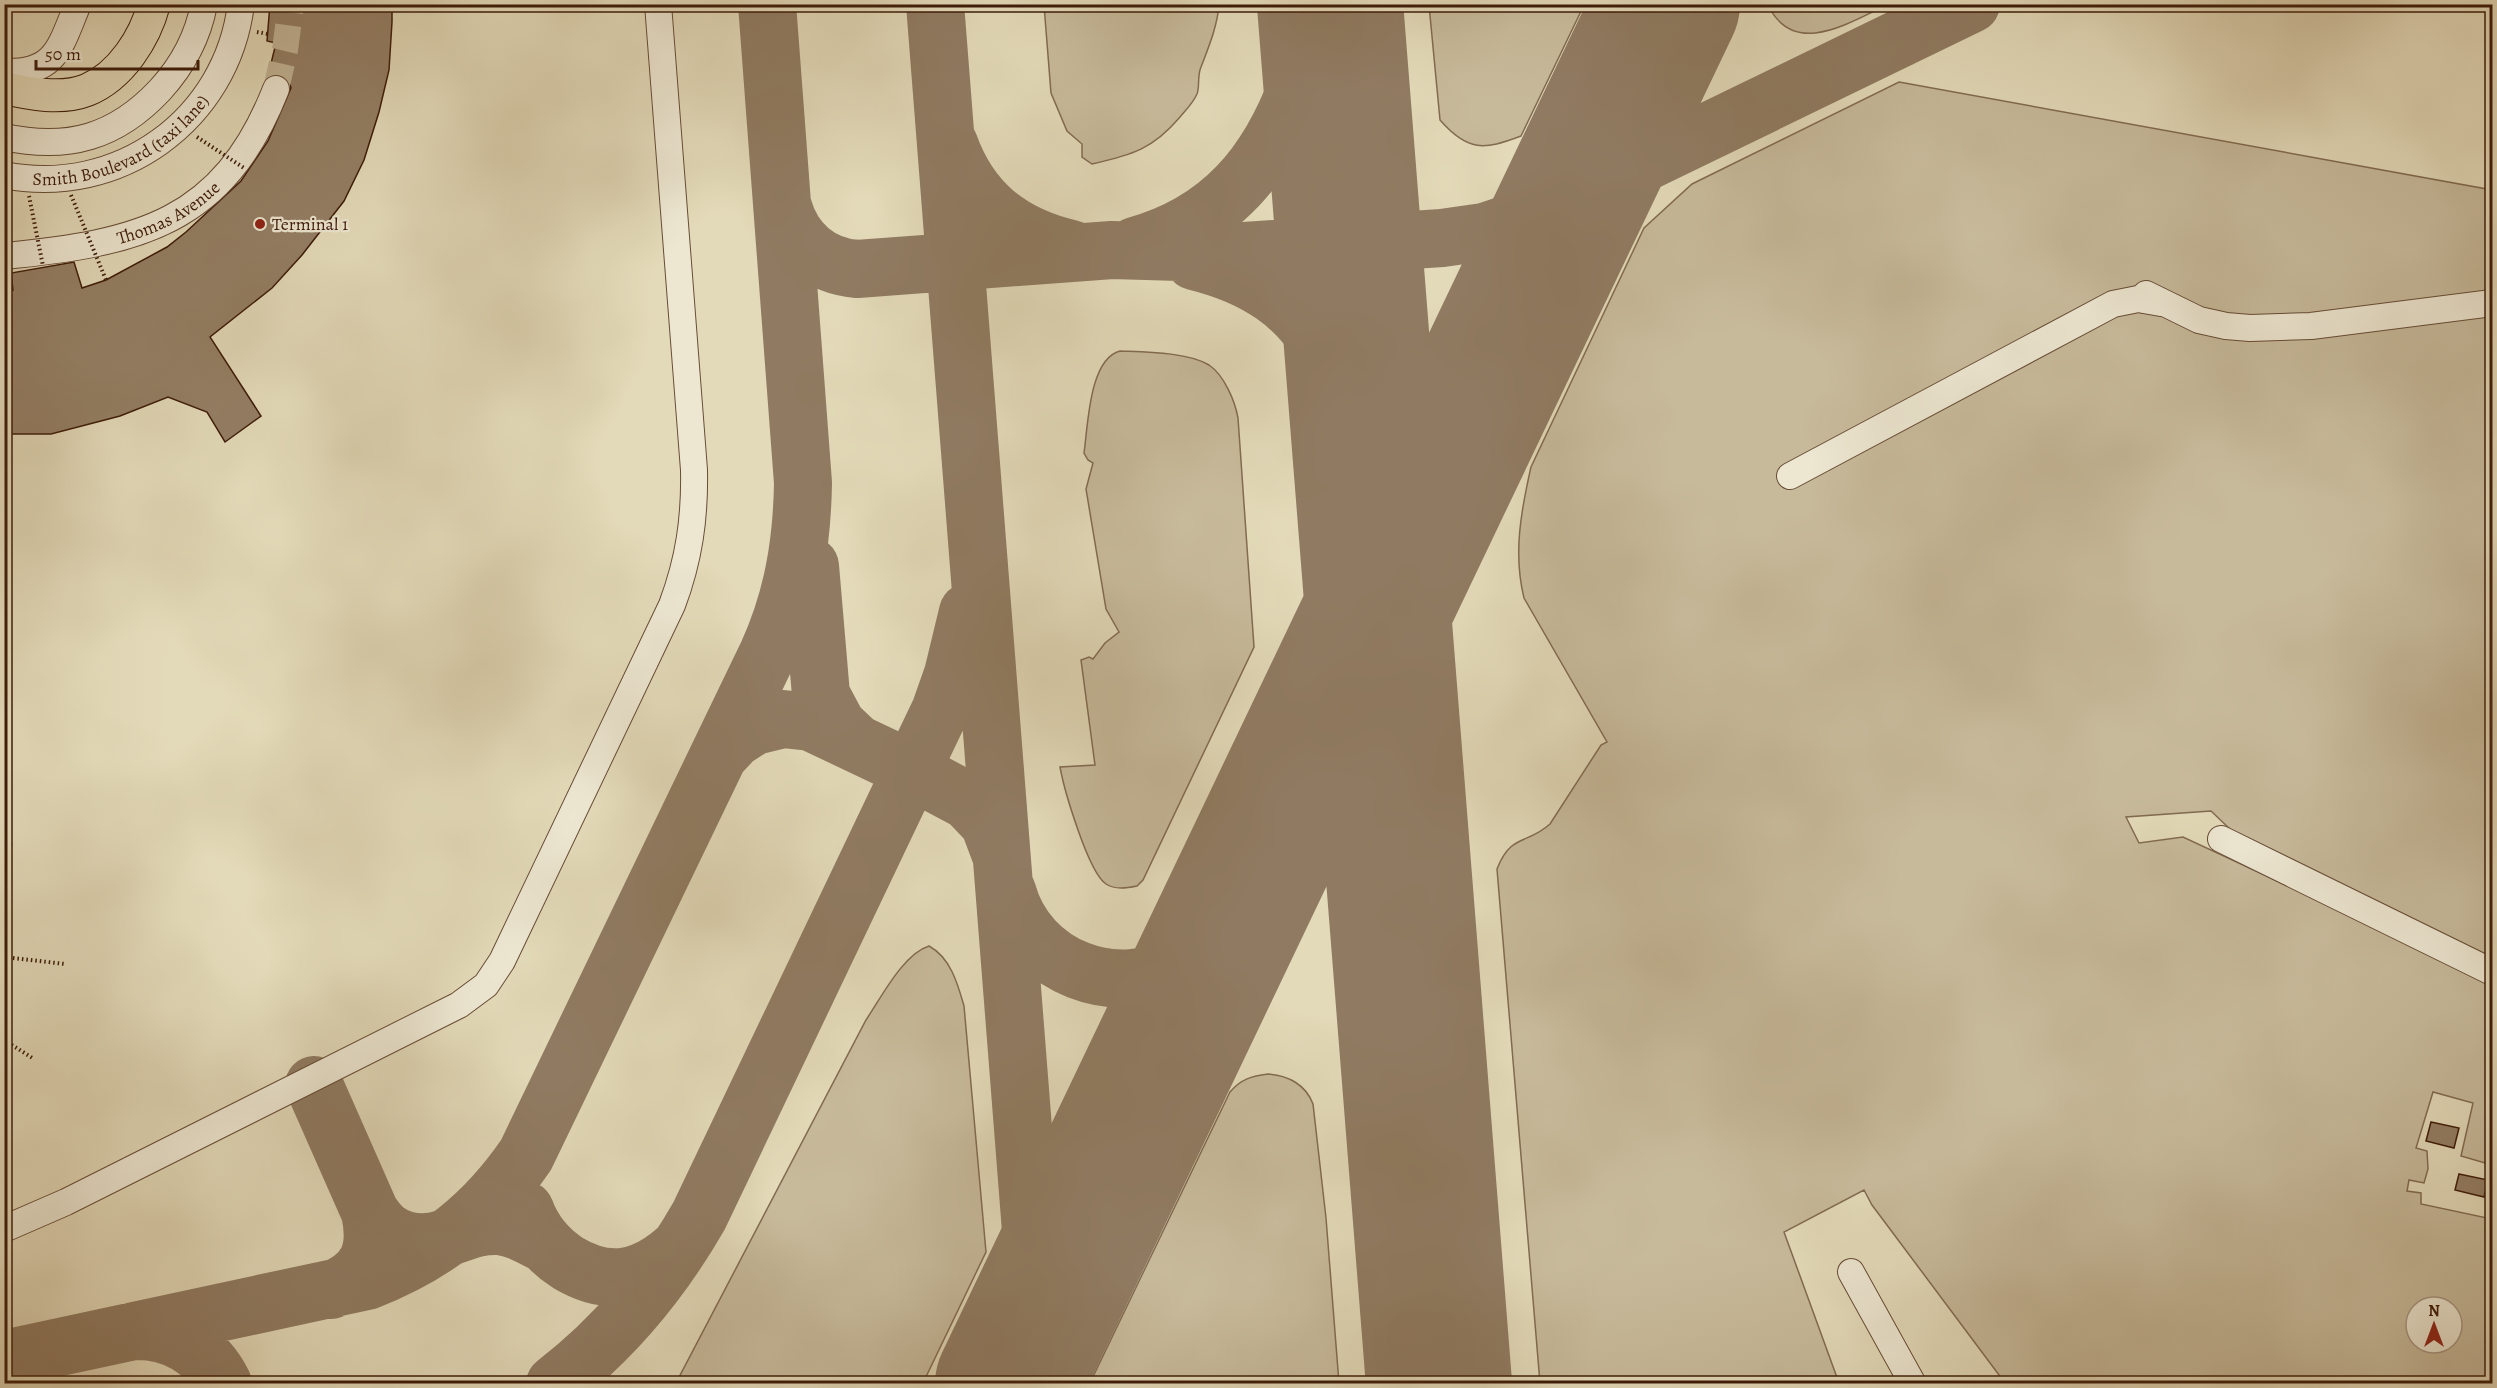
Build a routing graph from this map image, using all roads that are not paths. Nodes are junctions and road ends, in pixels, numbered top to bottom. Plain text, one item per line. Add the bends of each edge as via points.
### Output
1 (78, 4) edge
2 (154, 4) edge
3 (204, 4) edge
4 (241, 4) edge
5 (658, 4) edge
6 (4, 72) edge
7 (4, 88) edge
8 (276, 89) tunnel mouth
9 (4, 137) edge
10 (4, 175) edge
11 (4, 256) edge
12 (2130, 285) dead end
13 (2161, 303) junction
14 (2493, 303) edge
15 (1790, 476) dead end
16 (2221, 839) dead end
17 (2493, 972) edge
18 (4, 1229) edge
19 (1851, 1272) dead end
20 (1913, 1383) edge

1 - 6 street via 61,45 49,61 36,70
2 - 7 main road via 145,29 129,54 98,84 63,94 33,94
3 - 9 street via 192,42 173,75 117,126 68,141 44,143
4 - 10 street, Smith Boulevard (taxi lane) via 232,45 216,80 193,112 160,142 126,162 96,173 52,180
5 - 18 street via 694,470 691,541 672,605 502,961 486,985 459,1005 57,1207
8 - 11 street, Thomas Avenue via 240,159 216,188 186,210 101,243
12 - 13 street
13 - 14 street via 2212,323 2267,329
13 - 15 street via 2138,299 2113,304
16 - 17 street
19 - 20 street

